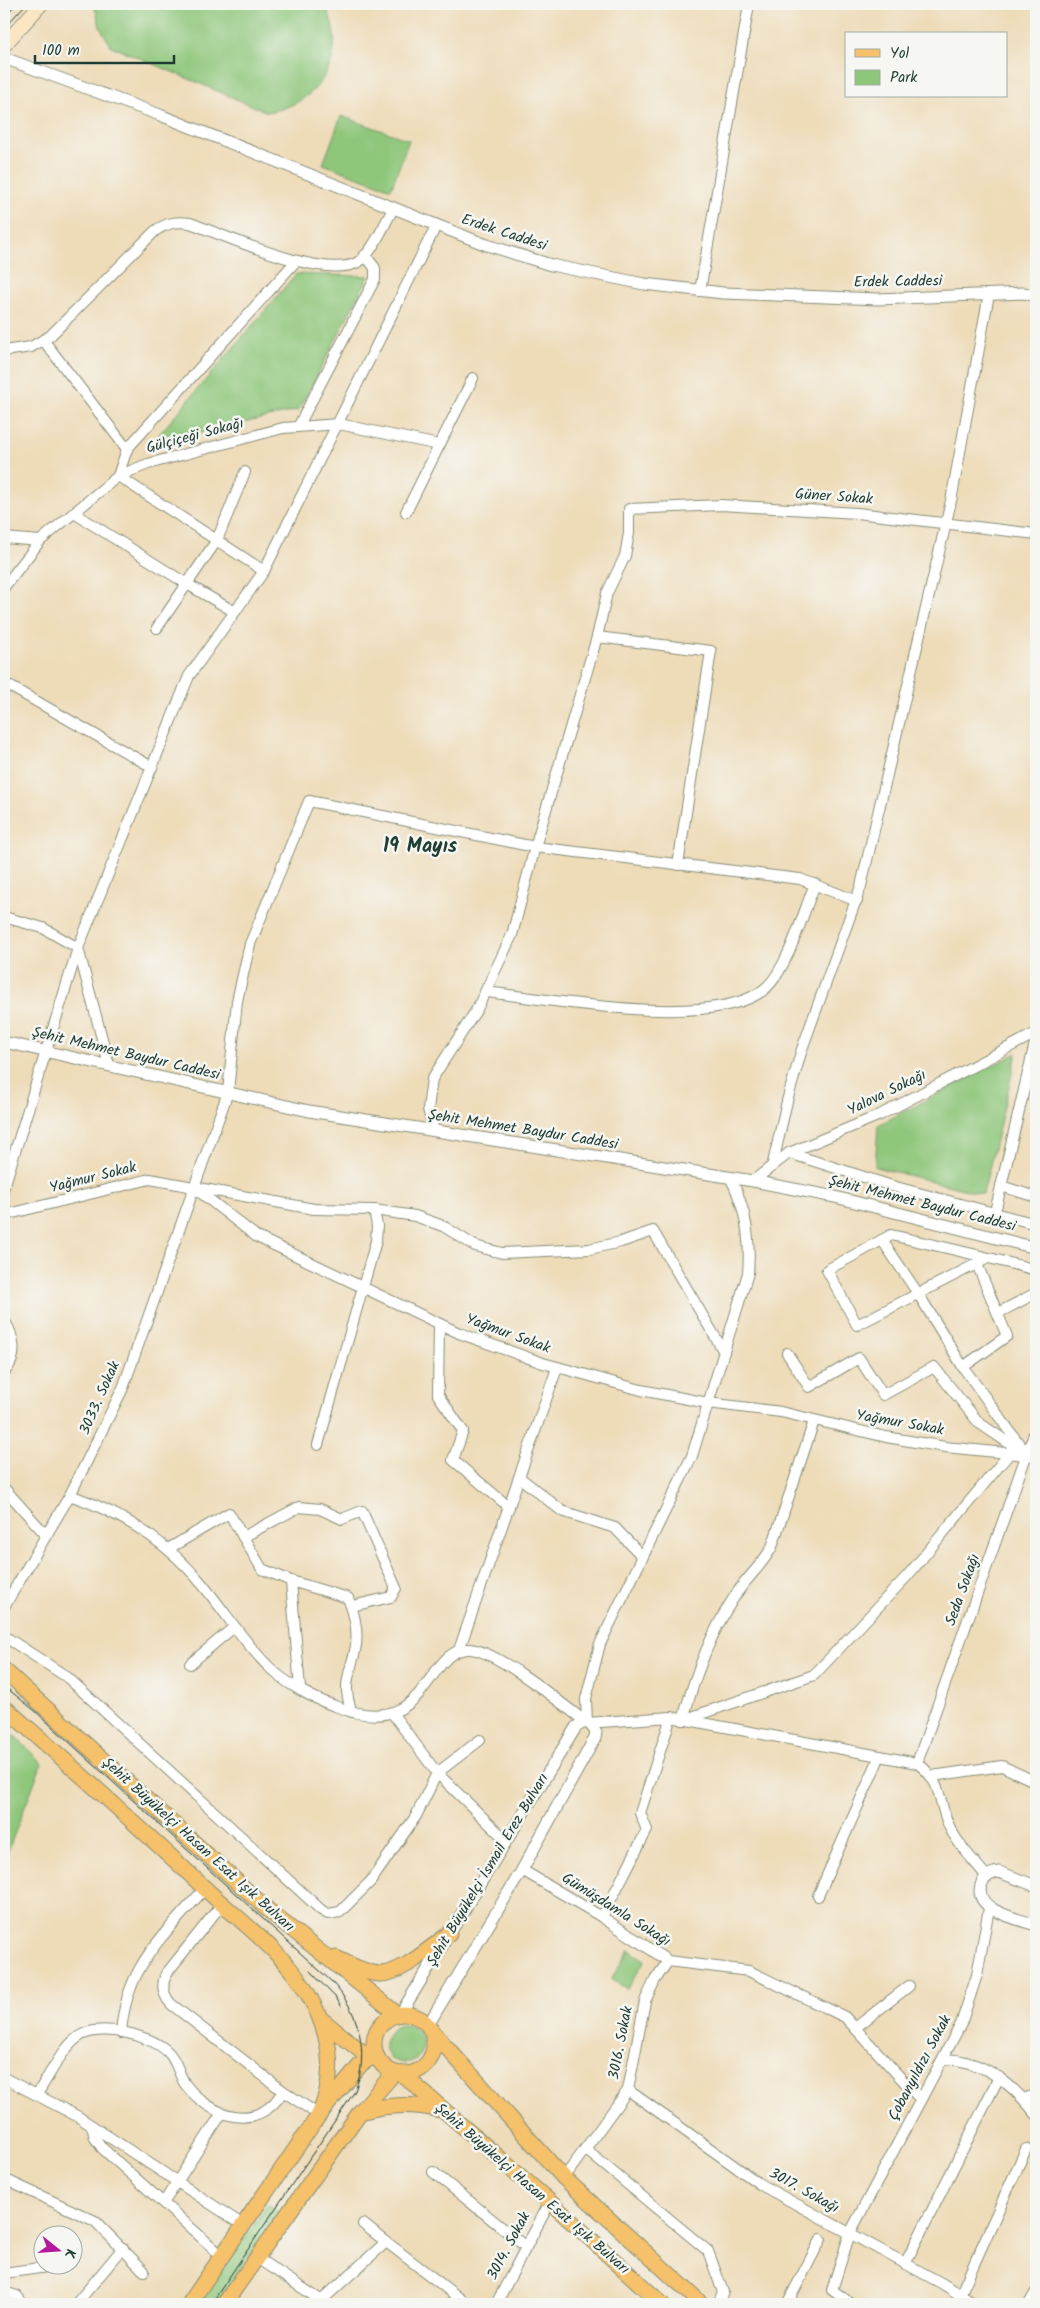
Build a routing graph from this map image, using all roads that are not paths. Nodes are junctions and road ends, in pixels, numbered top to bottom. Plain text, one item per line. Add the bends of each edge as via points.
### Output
1 (41, 4) edge
2 (749, 4) edge
3 (4, 44) edge
4 (4, 58) edge
5 (393, 209) junction
6 (436, 226) junction
7 (365, 255) junction
8 (296, 261) junction
9 (1036, 288) edge
10 (700, 291) junction
11 (1024, 293) junction
12 (989, 294) junction
13 (1036, 296) edge
14 (44, 341) junction
15 (4, 351) edge
16 (473, 378) dead end
17 (339, 424) junction
18 (298, 427) junction
19 (439, 445) junction
20 (127, 449) junction
21 (245, 472) dead end
22 (118, 476) junction
23 (406, 512) dead end
24 (74, 513) junction
25 (945, 524) junction
26 (1036, 534) edge
27 (4, 538) edge
28 (40, 540) junction
29 (217, 540) junction
30 (264, 571) junction
31 (187, 584) junction
32 (4, 587) edge
33 (235, 612) junction
34 (157, 628) dead end
35 (597, 637) junction
36 (4, 683) edge
37 (152, 767) junction
38 (535, 848) junction
39 (678, 865) junction
40 (815, 884) junction
41 (857, 901) junction
42 (4, 917) edge
43 (78, 948) junction
44 (486, 992) junction
45 (1036, 1033) edge
46 (1036, 1039) edge
47 (4, 1042) edge
48 (48, 1052) junction
49 (109, 1065) junction
50 (228, 1092) junction
51 (434, 1131) junction
52 (789, 1153) junction
53 (773, 1164) junction
54 (730, 1177) junction
55 (752, 1181) junction
56 (1001, 1186) junction
57 (4, 1187) edge
58 (196, 1189) junction
59 (1036, 1197) edge
60 (374, 1210) junction
61 (995, 1212) junction
62 (4, 1213) edge
63 (1036, 1224) edge
64 (882, 1240) junction
65 (1036, 1248) edge
66 (988, 1258) junction
67 (977, 1264) junction
68 (1036, 1270) edge
69 (361, 1288) junction
70 (1036, 1293) edge
71 (919, 1295) junction
72 (998, 1313) junction
73 (4, 1320) edge
74 (439, 1324) junction
75 (724, 1352) junction
76 (787, 1353) dead end
77 (963, 1367) junction
78 (557, 1368) junction
79 (4, 1372) edge
80 (708, 1403) junction
81 (814, 1421) junction
82 (1036, 1428) edge
83 (318, 1446) dead end
84 (1010, 1454) junction
85 (1032, 1456) edge
86 (519, 1477) junction
87 (4, 1488) edge
88 (70, 1495) junction
89 (508, 1508) junction
90 (46, 1535) junction
91 (243, 1536) junction
92 (168, 1549) junction
93 (642, 1556) junction
94 (291, 1581) junction
95 (4, 1604) edge
96 (352, 1606) junction
97 (234, 1627) junction
98 (4, 1636) edge
99 (459, 1650) junction
100 (190, 1664) dead end
101 (4, 1669) edge
102 (300, 1688) junction
103 (4, 1707) edge
104 (352, 1712) junction
105 (392, 1713) junction
106 (671, 1718) junction
107 (683, 1720) junction
108 (587, 1723) junction
109 (480, 1740) dead end
110 (880, 1756) junction
111 (917, 1763) junction
112 (437, 1773) junction
113 (932, 1776) junction
114 (1036, 1782) edge
115 (506, 1840) junction
116 (522, 1870) junction
117 (987, 1877) junction
118 (1036, 1886) edge
119 (205, 1888) junction
120 (818, 1896) dead end
121 (222, 1904) junction
122 (990, 1908) junction
123 (602, 1917) junction
124 (1036, 1925) edge
125 (449, 1934) junction
126 (316, 1949) junction
127 (668, 1960) junction
128 (909, 1986) dead end
129 (399, 2014) junction
130 (320, 2018) junction
131 (430, 2028) junction
132 (855, 2028) junction
133 (122, 2033) junction
134 (375, 2054) junction
135 (944, 2059) junction
136 (398, 2074) junction
137 (999, 2077) junction
138 (4, 2078) edge
139 (628, 2090) junction
140 (283, 2092) junction
141 (37, 2094) junction
142 (1036, 2094) edge
143 (920, 2099) junction
144 (1024, 2099) junction
145 (440, 2110) junction
146 (360, 2112) junction
147 (222, 2113) junction
148 (1036, 2114) edge
149 (319, 2115) junction
150 (92, 2126) junction
151 (585, 2149) junction
152 (1026, 2149) dead end
153 (433, 2172) dead end
154 (564, 2178) junction
155 (4, 2179) edge
156 (177, 2182) junction
157 (164, 2202) junction
158 (550, 2202) junction
159 (363, 2224) dead end
160 (243, 2225) junction
161 (850, 2233) junction
162 (821, 2239) dead end
163 (386, 2242) junction
164 (526, 2247) junction
165 (123, 2248) junction
166 (222, 2256) junction
167 (257, 2258) junction
168 (905, 2264) junction
169 (32, 2269) edge
170 (144, 2271) dead end
171 (4, 2273) edge
172 (4, 2292) edge
173 (1036, 2292) edge
174 (960, 2295) junction
175 (324, 2302) edge
176 (23, 2304) edge
177 (76, 2304) edge
178 (189, 2304) edge
179 (224, 2304) edge
180 (467, 2304) edge
181 (496, 2304) edge
182 (662, 2304) edge
183 (702, 2304) edge
184 (718, 2304) edge
185 (788, 2304) edge
186 (852, 2304) edge
187 (974, 2304) edge
188 (1028, 2304) edge

1 - 3 main road
2 - 10 street
4 - 5 street, Erdek Caddesi via 160,115
5 - 6 street, Erdek Caddesi
5 - 7 street
6 - 10 street, Erdek Caddesi via 551,265 644,284
6 - 17 street
7 - 8 street via 358,262 346,266 320,266
7 - 18 street via 375,268 375,279
8 - 14 street via 190,223 165,225 155,231
8 - 20 street
9 - 11 street, Erdek Caddesi
10 - 12 street, Erdek Caddesi via 878,300
11 - 12 street, Erdek Caddesi
11 - 13 street, Erdek Caddesi
12 - 25 street
14 - 15 street via 22,350
14 - 20 street
16 - 19 street
17 - 18 street, Gülçiçeği Sokağı
17 - 19 street, Gülçiçeği Sokağı
17 - 30 street
18 - 22 street, Gülçiçeği Sokağı via 283,428 148,464
19 - 23 street
20 - 22 street
21 - 29 street
22 - 24 street, Gülçiçeği Sokağı
22 - 29 street
24 - 28 street, Gülçiçeği Sokağı
24 - 31 street
25 - 26 street, Güner Sokak
25 - 35 street, Güner Sokak via 857,513 748,506 629,509 625,556 607,593
25 - 41 street
27 - 28 street
28 - 32 street, Gülçiçeği Sokağı
29 - 30 street
29 - 31 street
30 - 33 street
31 - 33 street
31 - 34 street
33 - 37 street via 190,676
35 - 38 street
35 - 39 street via 711,652
36 - 37 street
37 - 43 street
38 - 39 street
38 - 44 street via 512,935
38 - 50 street, 3033. Sokak via 309,801 245,963 237,1001
39 - 40 street via 800,878
40 - 41 street
40 - 44 street via 779,973 765,988 740,1002 699,1010 635,1008
41 - 53 street via 802,1050
42 - 43 street via 43,928
43 - 48 street
43 - 49 street
44 - 51 street via 432,1079 428,1109
45 - 52 street, Yalova Sokağı via 880,1115
46 - 56 street
47 - 48 street, Şehit Mehmet Baydur Caddesi
48 - 49 street, Şehit Mehmet Baydur Caddesi
48 - 57 street
49 - 50 street, Şehit Mehmet Baydur Caddesi
50 - 51 street, Şehit Mehmet Baydur Caddesi via 309,1111
50 - 58 street, 3033. Sokak
51 - 54 street, Şehit Mehmet Baydur Caddesi
52 - 53 street, Yalova Sokağı
52 - 61 street via 892,1186
53 - 55 street, Yalova Sokağı
54 - 55 street, Şehit Mehmet Baydur Caddesi
54 - 75 street via 744,1213 749,1261
55 - 65 street, Şehit Mehmet Baydur Caddesi via 835,1197
56 - 59 street
56 - 61 street
58 - 60 street via 314,1209
58 - 62 street, Yağmur Sokak via 150,1179
58 - 69 street, Yağmur Sokak via 257,1237
58 - 88 street, 3033. Sokak via 123,1388
60 - 69 street via 377,1235
60 - 75 street via 424,1218 474,1246 502,1253 589,1249 653,1231
61 - 63 street
64 - 66 street via 891,1235
64 - 71 street
64 - 71 street via 827,1270 856,1325
66 - 67 street
66 - 68 street
67 - 71 street
67 - 72 street
69 - 74 street, Yağmur Sokak
69 - 83 street
70 - 72 street
71 - 77 street
72 - 77 street via 1007,1336
73 - 79 street via 14,1347
74 - 78 street, Yağmur Sokak
74 - 89 street via 438,1395 463,1431 453,1460
75 - 80 street
76 - 85 street via 809,1387 858,1358 883,1395 934,1368 978,1422
77 - 85 street
78 - 80 street, Yağmur Sokak
78 - 86 street
80 - 81 street, Yağmur Sokak via 781,1412
80 - 93 street via 692,1456
81 - 84 street, Yağmur Sokak via 915,1442
81 - 107 street via 772,1547 740,1588 719,1624 696,1674
82 - 85 street, Seda Sokağı
84 - 85 street, Yağmur Sokak
84 - 107 street via 909,1574 814,1675
85 - 111 street, Seda Sokağı
86 - 89 street
86 - 93 street via 562,1511 615,1528
87 - 90 street
88 - 90 street, 3033. Sokak
88 - 92 street via 122,1518
89 - 99 street
90 - 95 street, 3033. Sokak
91 - 92 street via 228,1513
91 - 94 street via 262,1569
91 - 96 street via 299,1507 320,1509 342,1519 362,1511 396,1588 393,1596
92 - 97 street via 196,1576
93 - 108 street via 606,1629 595,1660 586,1699
94 - 96 street via 348,1598
94 - 102 street
96 - 104 street via 356,1642 346,1686
97 - 100 street
97 - 102 street via 268,1666
98 - 112 street via 67,1676 328,1914 343,1910 370,1881 416,1816
99 - 105 street via 450,1654 415,1699
99 - 108 street via 482,1652 534,1682
101 - 126 main road, Şehit Büyükelçi Hasan Esat Işık Bulvarı via 268,1910
102 - 104 street
103 - 119 main road, Şehit Büyükelçi Hasan Esat Işık Bulvarı
104 - 105 street via 370,1715
105 - 112 street
106 - 107 street
106 - 108 street
106 - 123 street via 640,1813 647,1830
107 - 110 street
108 - 115 street, Şehit Büyükelçi İsmail Erez Bulvarı via 576,1727
108 - 116 street, Şehit Büyükelçi İsmail Erez Bulvarı via 595,1728 595,1738
109 - 112 street
110 - 111 street
110 - 120 street
111 - 113 street
112 - 115 street
113 - 114 street via 1002,1766
113 - 117 street via 952,1832
115 - 125 street, Şehit Büyükelçi İsmail Erez Bulvarı
116 - 123 street, Gümüşdamla Sokağı
116 - 131 street, Şehit Büyükelçi İsmail Erez Bulvarı
117 - 118 street via 994,1872 1003,1872
117 - 122 street via 980,1893
119 - 121 main road, Şehit Büyükelçi Hasan Esat Işık Bulvarı
119 - 133 street via 141,1963 127,1998
121 - 130 main road, Şehit Büyükelçi Hasan Esat Işık Bulvarı via 294,1974
121 - 140 street via 166,1974 165,1995 171,2004
122 - 124 street
122 - 135 street, Çobanyıldızı Sokak via 970,2000
123 - 127 street, Gümüşdamla Sokağı
125 - 126 main road via 400,1969 386,1974 368,1971
125 - 129 street, Şehit Büyükelçi İsmail Erez Bulvarı
126 - 129 main road, Şehit Büyükelçi Hasan Esat Işık Bulvarı
127 - 132 street, Gümüşdamla Sokağı via 749,1971 845,2017
127 - 139 street, 3016. Sokak via 645,2001
128 - 132 street
129 - 131 main road via 413,2015
129 - 134 main road via 387,2019 377,2030
130 - 134 main road via 362,2052
130 - 149 main road, Şehit Büyükelçi Hasan Esat Işık Bulvarı via 330,2049 331,2071 328,2093
131 - 136 main road via 434,2044 431,2058 416,2072
131 - 154 main road, Şehit Büyükelçi Hasan Esat Işık Bulvarı
132 - 143 street, Gümüşdamla Sokağı
133 - 141 street via 95,2031 78,2037
133 - 147 street via 163,2047 190,2089
134 - 136 main road via 384,2067
134 - 149 main road via 362,2063
135 - 137 street via 975,2064
135 - 143 street, Çobanyıldızı Sokak
136 - 145 main road, Şehit Büyükelçi Hasan Esat Işık Bulvarı
136 - 146 main road
137 - 144 street
137 - 168 street
138 - 141 street
139 - 151 street, 3016. Sokak
139 - 161 street, 3017. Sokağı via 761,2184
140 - 147 street via 260,2114 237,2117
140 - 149 street
141 - 150 street
142 - 144 street
143 - 161 street, Çobanyıldızı Sokak
144 - 148 street
145 - 146 main road via 395,2105
145 - 158 main road, Şehit Büyükelçi Hasan Esat Işık Bulvarı
146 - 167 main road
147 - 156 street
149 - 160 main road
150 - 156 street
150 - 157 street via 102,2148
151 - 154 street, 3016. Sokak
151 - 184 street via 708,2251 723,2292
152 - 174 street
153 - 164 street
154 - 183 main road, Şehit Büyükelçi Hasan Esat Işık Bulvarı
155 - 165 street via 94,2221
156 - 157 street
156 - 160 street
157 - 166 street
158 - 164 street, 3014. Sokak
158 - 182 main road, Şehit Büyükelçi Hasan Esat Işık Bulvarı
159 - 163 street
160 - 166 main road
161 - 168 street, 3017. Sokağı
161 - 186 street, Çobanyıldızı Sokak via 832,2290
162 - 185 street
163 - 175 street
163 - 180 street
164 - 181 street, 3014. Sokak
165 - 170 street
165 - 177 street
166 - 178 main road
167 - 175 street
167 - 179 main road
168 - 174 street, 3017. Sokağı
169 - 171 street
172 - 176 street via 17,2296
173 - 188 street
174 - 187 street, 3017. Sokağı

